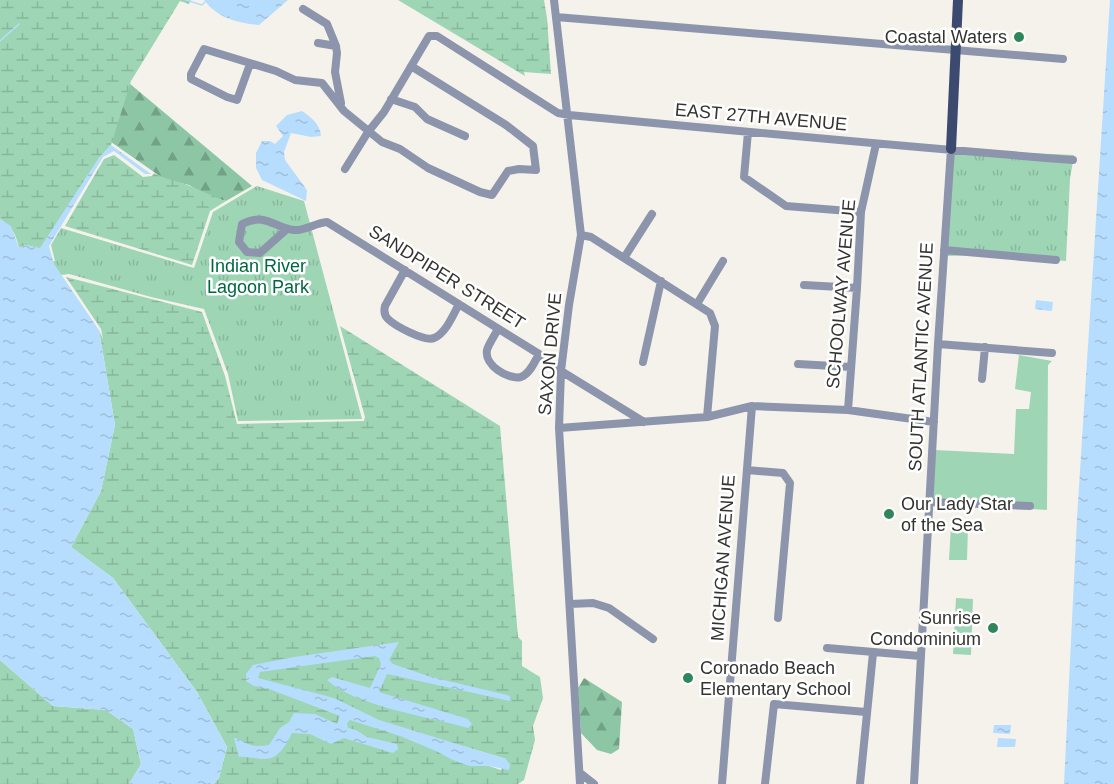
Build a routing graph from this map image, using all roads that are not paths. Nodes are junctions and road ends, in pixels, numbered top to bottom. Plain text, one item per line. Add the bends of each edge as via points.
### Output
1 (554, 0) edge
2 (958, 0) edge
3 (303, 9) dead end
4 (556, 17) junction
5 (318, 43) dead end
6 (336, 46) junction
7 (956, 51) junction
8 (1063, 59) dead end
9 (250, 63) junction
10 (411, 66) junction
11 (391, 99) junction
12 (344, 111) junction
13 (569, 116) junction
14 (368, 132) junction
15 (748, 132) junction
16 (465, 136) dead end
17 (876, 144) junction
18 (951, 148) junction
19 (1073, 160) dead end
20 (345, 169) dead end
21 (861, 212) junction
22 (652, 214) dead end
23 (287, 229) junction
24 (581, 235) junction
25 (944, 250) junction
26 (624, 258) junction
27 (1056, 260) dead end
28 (723, 261) dead end
29 (405, 270) junction
30 (661, 281) junction
31 (804, 285) dead end
32 (857, 288) junction
33 (459, 304) junction
34 (697, 304) junction
35 (498, 329) junction
36 (938, 344) junction
37 (985, 347) junction
38 (1052, 353) dead end
39 (539, 354) junction
40 (643, 362) dead end
41 (798, 364) dead end
42 (851, 366) junction
43 (561, 371) junction
44 (982, 379) dead end
45 (752, 406) junction
46 (848, 410) junction
47 (707, 417) junction
48 (644, 422) junction
49 (934, 422) junction
50 (559, 428) junction
51 (747, 470) junction
52 (929, 502) junction
53 (1030, 506) dead end
54 (570, 604) junction
55 (778, 618) dead end
56 (652, 639) dead end
57 (827, 648) dead end
58 (873, 653) junction
59 (920, 656) junction
60 (866, 712) junction
61 (580, 772) junction
62 (580, 784) edge
63 (594, 784) edge
64 (722, 784) edge
65 (765, 784) edge
66 (860, 784) edge
67 (914, 784) edge

1 - 4 street, SAXON DRIVE
2 - 7 main road
3 - 6 street via 327,24
4 - 7 street
4 - 13 street, SAXON DRIVE
5 - 6 street
6 - 12 street via 335,72
7 - 8 street
7 - 18 main road
9 - 9 street via 204,49 191,79 237,100
9 - 12 street via 295,80 322,83
10 - 11 street
10 - 13 street via 429,36 437,36 558,113
10 - 14 street via 533,146 536,170 508,171 492,195 428,168
11 - 14 street
11 - 16 street via 415,107 427,119
12 - 14 street
13 - 15 street, EAST 27TH AVENUE
13 - 24 street, SAXON DRIVE
14 - 20 street
15 - 17 street, EAST 27TH AVENUE
15 - 21 street via 744,177 786,206
17 - 18 street, EAST 27TH AVENUE
17 - 21 street, SCHOOLWAY AVENUE
18 - 19 street, EAST 27TH AVENUE
18 - 25 street, SOUTH ATLANTIC AVENUE
21 - 32 street, SCHOOLWAY AVENUE
22 - 26 street
23 - 23 street, SANDPIPER STREET via 260,253 247,252 239,242 242,224 252,219 271,221
23 - 29 street, SANDPIPER STREET via 297,231 327,222
24 - 26 street
24 - 43 street, SAXON DRIVE
25 - 27 street
25 - 36 street, SOUTH ATLANTIC AVENUE
26 - 30 street
28 - 34 street
29 - 33 street, SANDPIPER STREET
29 - 33 street via 385,306 388,319 422,338 432,339 441,334
30 - 34 street
30 - 40 street
31 - 32 street
32 - 42 street, SCHOOLWAY AVENUE
33 - 35 street, SANDPIPER STREET
34 - 47 street via 710,313 715,326
35 - 39 street, SANDPIPER STREET
35 - 39 street via 487,349 492,366 512,377 521,377 528,373
36 - 37 street
36 - 49 street, SOUTH ATLANTIC AVENUE
37 - 38 street
37 - 44 street
39 - 43 street, SANDPIPER STREET
41 - 42 street
42 - 46 street, SCHOOLWAY AVENUE
43 - 48 street, SANDPIPER STREET
43 - 50 street, SAXON DRIVE
45 - 46 street, SCHOOLWAY AVENUE
45 - 47 street, SCHOOLWAY AVENUE
45 - 51 street, MICHIGAN AVENUE
46 - 49 street
47 - 48 street, SCHOOLWAY AVENUE
48 - 50 street, SCHOOLWAY AVENUE
49 - 52 street, SOUTH ATLANTIC AVENUE
50 - 54 street, SAXON DRIVE
51 - 55 street via 783,473 790,483
51 - 64 street, MICHIGAN AVENUE
52 - 53 street
52 - 59 street, SOUTH ATLANTIC AVENUE
54 - 56 street via 593,603 609,608
54 - 61 street, SAXON DRIVE
57 - 58 street
58 - 59 street
58 - 60 street
59 - 67 street, SOUTH ATLANTIC AVENUE
60 - 65 street via 774,704
60 - 66 street
61 - 62 street, SAXON DRIVE
61 - 63 street

